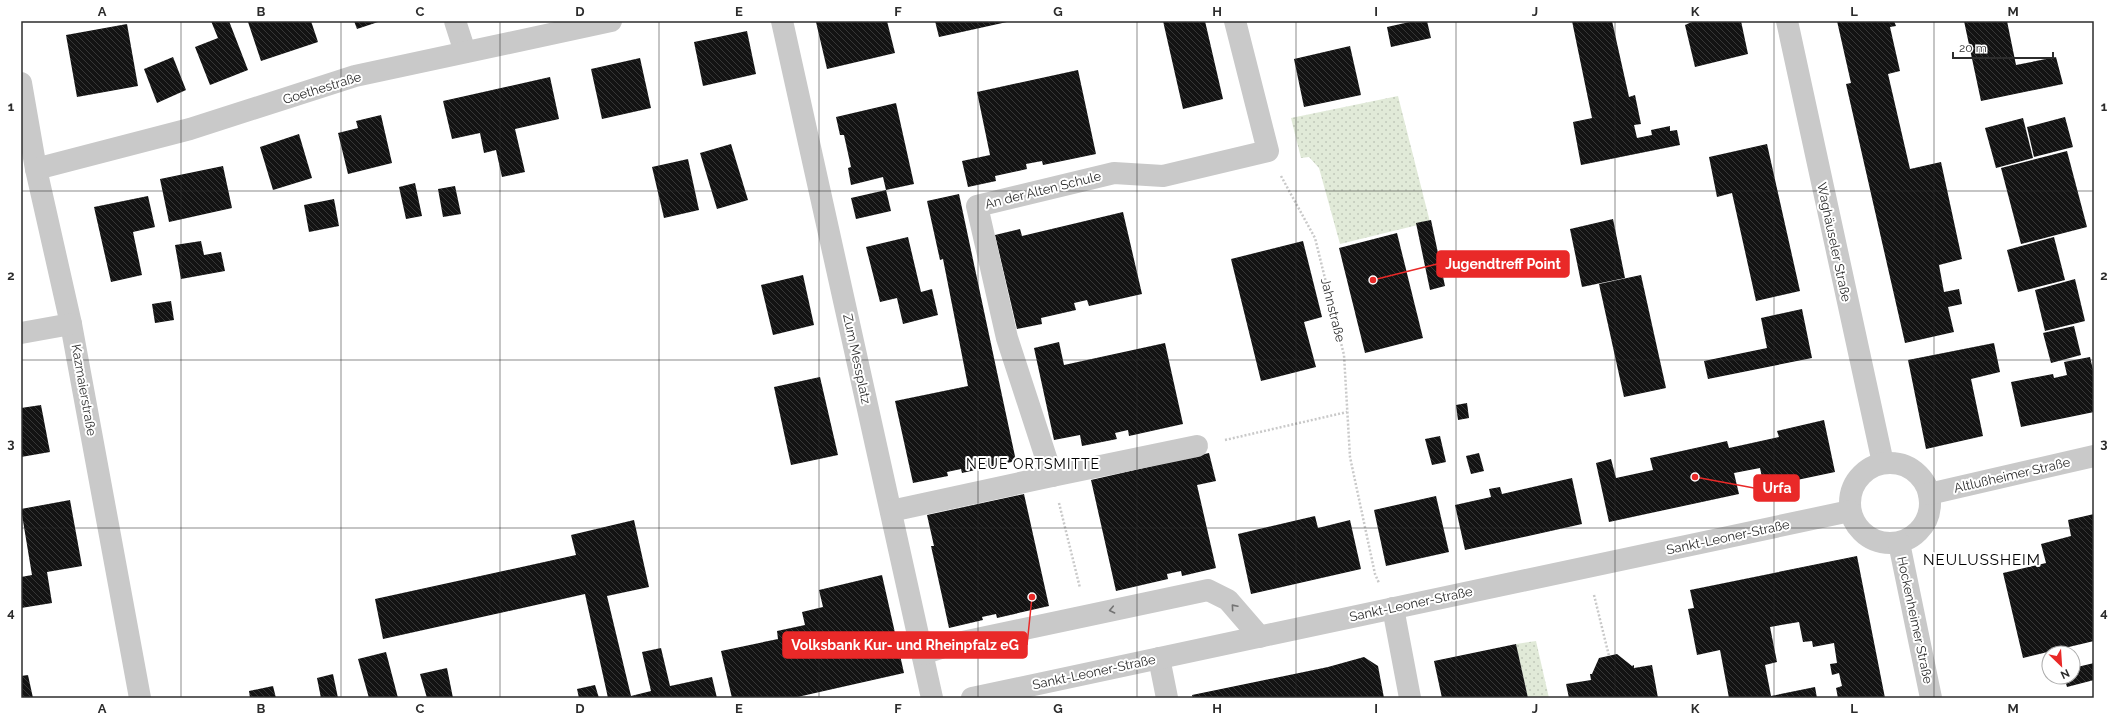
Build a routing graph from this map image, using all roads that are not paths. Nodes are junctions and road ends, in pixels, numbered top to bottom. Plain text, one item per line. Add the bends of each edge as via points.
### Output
1 (455, 21) edge
2 (612, 21) edge
3 (782, 21) edge
4 (1235, 21) edge
5 (1787, 21) edge
6 (465, 52) junction
7 (21, 83) edge
8 (36, 169) junction
9 (72, 324) junction
10 (21, 333) edge
11 (1197, 446) road end
12 (2094, 456) edge
13 (1883, 463) junction
14 (1052, 476) junction
15 (1929, 494) junction
16 (890, 510) junction
17 (1850, 511) junction
18 (1899, 543) junction
19 (1393, 608) junction
20 (1260, 637) junction
21 (922, 654) junction
22 (1159, 658) junction
23 (140, 698) edge
24 (932, 698) edge
25 (972, 698) edge
26 (1167, 698) edge
27 (1410, 698) edge
28 (1931, 698) edge

1 - 6 street
2 - 6 street, Goethestraße
3 - 16 street, Zum Messplatz
4 - 14 street, An der Alten Schule via 1268,151 1163,176 1114,173 977,206 1007,338
5 - 13 street, Waghäuseler Straße
6 - 8 street, Goethestraße via 355,76 190,129
7 - 8 street, Kazmaierstraße
8 - 9 street, Kazmaierstraße
9 - 10 street
9 - 23 street, Kazmaierstraße
11 - 14 street
12 - 15 street, Altlußheimer Straße
13 - 15 street via 1898,464 1912,470 1923,480
13 - 17 street via 1866,472 1853,486 1849,499
14 - 16 street
15 - 18 street via 1930,510 1924,525 1913,536
16 - 21 street, Zum Messplatz
17 - 18 street via 1854,524 1873,540 1886,544
17 - 19 street, Sankt-Leoner-Straße
18 - 28 street, Hockenheimer Straße
19 - 20 street, Sankt-Leoner-Straße
19 - 27 street
20 -> 21 street via 1228,600 1208,590 953,644
20 - 22 street, Sankt-Leoner-Straße
21 - 24 street, Zum Messplatz
22 - 25 street, Sankt-Leoner-Straße
22 - 26 street

